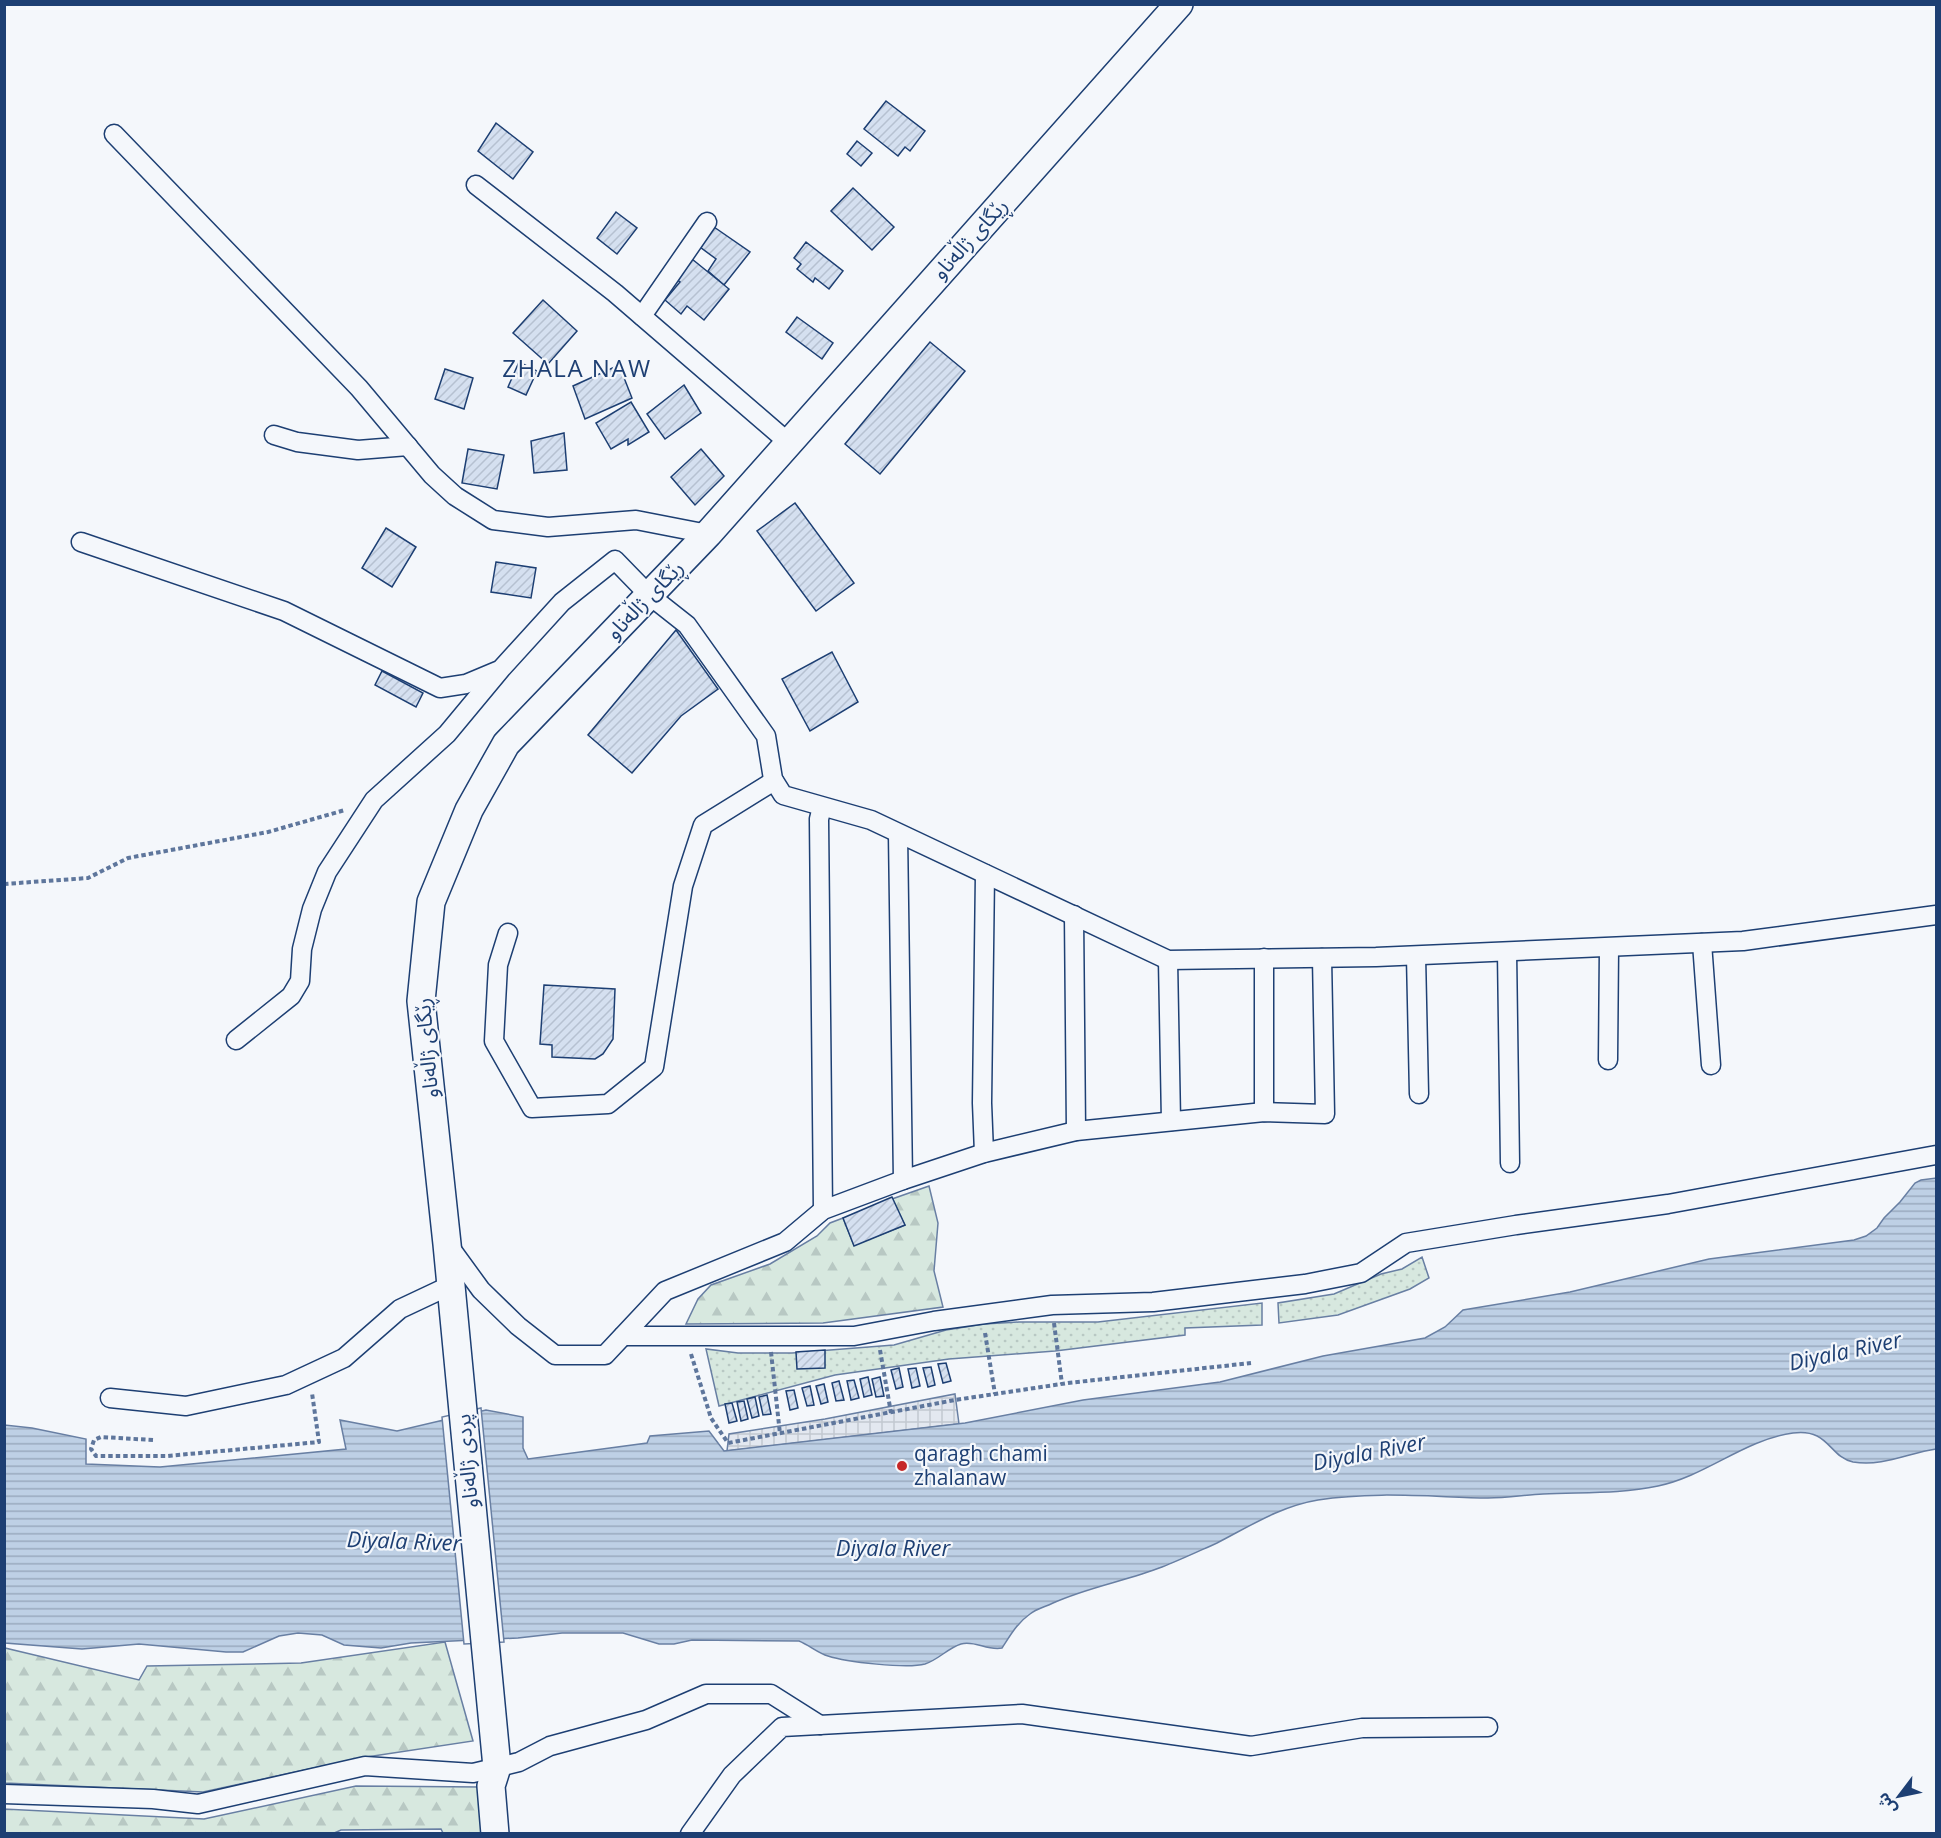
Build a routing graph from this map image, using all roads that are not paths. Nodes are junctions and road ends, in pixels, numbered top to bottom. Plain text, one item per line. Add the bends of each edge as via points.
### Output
1 (1179, 4) edge
2 (114, 134) dead end
3 (476, 185) dead end
4 (707, 222) dead end
5 (642, 316) junction
6 (274, 435) dead end
7 (789, 443) junction
8 (408, 446) junction
9 (708, 534) junction
10 (81, 542) dead end
11 (649, 595) junction
12 (501, 669) junction
13 (774, 781) junction
14 (822, 807) junction
15 (898, 834) junction
16 (985, 874) junction
17 (1074, 915) junction
18 (1936, 915) edge
19 (508, 933) dead end
20 (1702, 943) junction
21 (1609, 948) junction
22 (1507, 952) junction
23 (1416, 956) junction
24 (1264, 958) junction
25 (1322, 958) junction
26 (1168, 960) junction
27 (236, 1040) dead end
28 (1608, 1060) dead end
29 (1710, 1065) dead end
30 (1419, 1094) dead end
31 (1264, 1112) junction
32 (1171, 1120) junction
33 (1076, 1131) junction
34 (984, 1153) junction
35 (1936, 1155) edge
36 (1510, 1163) dead end
37 (903, 1180) junction
38 (823, 1210) junction
39 (447, 1244) junction
40 (451, 1285) junction
41 (454, 1325) joint
42 (623, 1336) junction
43 (110, 1398) dead end
44 (820, 1725) junction
45 (1488, 1727) dead end
46 (496, 1767) junction
47 (4, 1794) edge
48 (495, 1833) edge
49 (512, 1833) edge
50 (690, 1833) edge

1 - 7 main road, ڕێگای ژاڵەناو
2 - 8 street via 359,388
3 - 5 street
4 - 5 street
5 - 7 street
6 - 8 street via 358,450
7 - 9 main road, ڕێگای ژاڵەناو
8 - 9 street via 455,496 493,520 548,527 636,520
9 - 11 main road, ڕێگای ژاڵەناو
10 - 12 street via 284,611 440,688 466,684
11 - 12 street via 615,560 562,602
11 - 13 street via 687,625 766,736
11 - 39 main road, ڕێگای ژاڵەناو via 506,744 469,810 431,902 421,1001
12 - 27 street via 447,734 374,800 327,872 312,909 300,981 291,996
13 - 14 street via 783,795
13 - 19 street via 704,825 683,886 654,1067 608,1104 531,1108 494,1041 498,965
14 - 15 street via 871,820
14 - 38 street via 819,819
15 - 16 street
15 - 37 street
16 - 17 street
16 - 34 street
17 - 26 street
17 - 33 street
18 - 20 street
20 - 21 street
20 - 29 street
21 - 22 street
21 - 28 street
22 - 23 street
22 - 36 street
23 - 25 street
23 - 30 street
24 - 25 street
24 - 26 street
24 - 31 street
25 - 31 street via 1325,1114
26 - 32 street
31 - 32 street
32 - 33 street
33 - 34 street
34 - 37 street
35 - 42 street via 1668,1204 1406,1243 1361,1273 1305,1284 1153,1302 1052,1305 854,1336
37 - 38 street
38 - 42 street via 785,1242 665,1291
39 - 40 main road, ڕێگای ژاڵەناو
39 - 42 street via 481,1290 555,1355 605,1355
40 - 41 main road, ڕێگای ژاڵەناو
40 - 43 street via 400,1309 344,1358 286,1385 186,1406
41 - 46 main road, پردی ژاڵەناو
44 - 45 street via 1022,1714 1251,1746 1362,1728
44 - 46 street via 771,1694 706,1694 646,1720 550,1746 519,1762
44 - 50 street via 782,1727 732,1775
46 - 47 street via 473,1773 365,1766 198,1804
46 - 48 main road via 491,1786
46 - 49 main road via 506,1782

